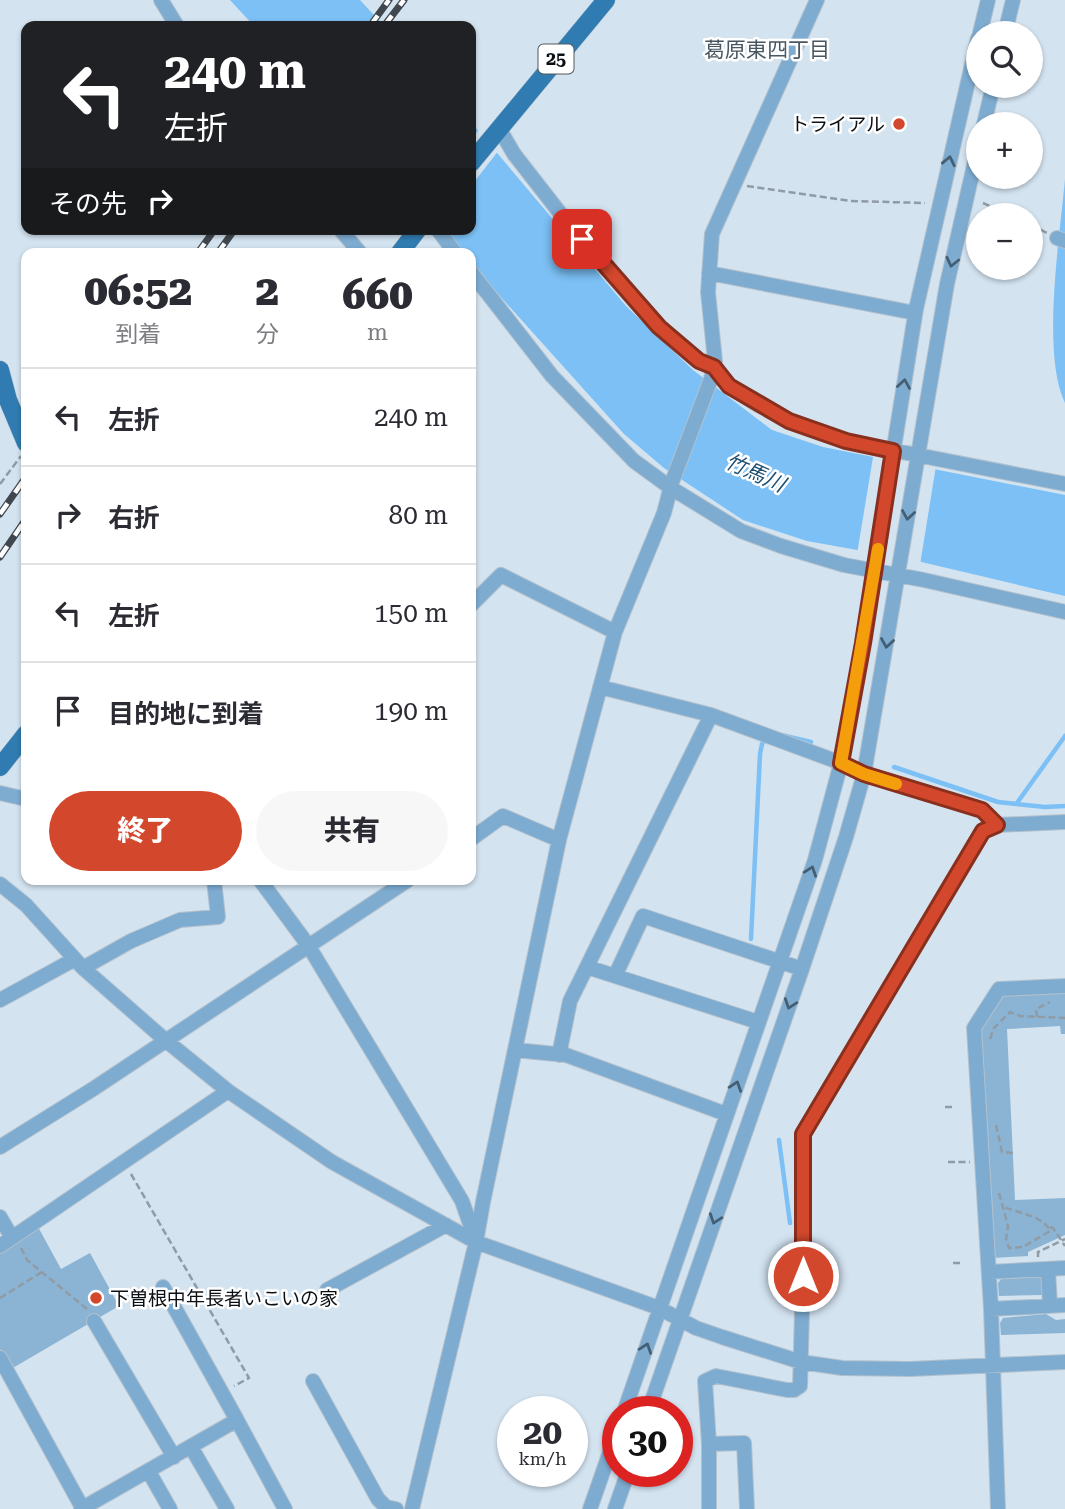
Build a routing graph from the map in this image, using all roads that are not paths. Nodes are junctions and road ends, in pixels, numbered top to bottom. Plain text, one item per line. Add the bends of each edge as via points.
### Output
1 (161, 0) edge
2 (606, 0) edge
3 (817, 0) edge
4 (988, 0) edge
5 (1013, 0) edge
6 (174, 21) edge
7 (983, 21) edge
8 (1008, 21) edge
9 (966, 90) edge
10 (505, 127) junction
11 (476, 158) edge
12 (969, 189) edge
13 (709, 273) junction
14 (476, 278) edge
15 (915, 313) junction
16 (0, 370) edge
17 (713, 373) junction
18 (21, 440) edge
19 (893, 453) junction
20 (917, 457) junction
21 (1065, 484) edge
22 (671, 485) junction
23 (874, 568) junction
24 (899, 573) junction
25 (476, 600) edge
26 (1065, 612) edge
27 (615, 632) junction
28 (600, 687) junction
29 (711, 715) junction
30 (21, 740) edge
31 (841, 763) junction
32 (0, 767) edge
33 (864, 774) junction
34 (0, 793) edge
35 (21, 798) edge
36 (1065, 822) edge
37 (997, 825) junction
38 (476, 835) edge
39 (559, 840) junction
40 (0, 884) edge
41 (215, 885) edge
42 (264, 885) edge
43 (400, 885) edge
44 (308, 945) junction
45 (780, 960) junction
46 (79, 963) junction
47 (587, 967) junction
48 (802, 969) junction
49 (615, 976) junction
50 (1065, 986) edge
51 (0, 1000) edge
52 (758, 1022) junction
53 (164, 1039) junction
54 (515, 1049) junction
55 (559, 1055) junction
56 (228, 1091) junction
57 (726, 1114) junction
58 (0, 1147) edge
59 (0, 1217) edge
60 (446, 1225) junction
61 (6, 1242) edge
62 (477, 1242) junction
63 (1065, 1268) edge
64 (1048, 1269) junction
65 (989, 1272) junction
66 (163, 1287) dead end
67 (327, 1290) dead end
68 (1050, 1306) junction
69 (1065, 1306) edge
70 (659, 1308) junction
71 (991, 1309) junction
72 (680, 1319) junction
73 (94, 1321) road end
74 (0, 1358) edge
75 (1065, 1362) edge
76 (801, 1363) junction
77 (992, 1364) junction
78 (313, 1381) dead end
79 (629, 1396) edge
80 (654, 1396) edge
81 (237, 1420) junction
82 (709, 1444) junction
83 (191, 1447) junction
84 (174, 1457) junction
85 (149, 1472) junction
86 (602, 1475) edge
87 (623, 1487) edge
88 (83, 1509) edge
89 (170, 1509) edge
90 (227, 1509) edge
91 (285, 1509) edge
92 (396, 1509) edge
93 (412, 1509) edge
94 (590, 1509) edge
95 (615, 1509) edge
96 (709, 1509) edge
97 (747, 1509) edge
98 (998, 1509) edge

1 - 6 street
2 - 10 main road, 25
3 - 13 street via 712,233
4 - 7 street
5 - 8 street
15 -> 9 street
10 - 11 main road, 25
10 - 17 street via 514,154 566,222 659,327
12 -> 20 street
13 - 15 street
13 - 17 street
14 - 22 street via 552,376 634,461
19 -> 15 street
16 - 18 main road
17 - 19 street via 789,421
17 - 22 street
19 - 20 street
19 - 23 street
20 - 21 street
20 -> 24 street
22 - 23 street via 740,531 781,546
22 - 27 street
23 - 24 street
23 - 31 street
24 - 26 street
24 -> 33 street
25 - 27 street via 501,575
27 - 28 street
28 - 29 street
28 - 39 street
29 - 31 street
29 - 47 street
30 - 32 main road
31 - 33 street
45 -> 31 street via 815,860
33 - 37 street via 982,810
33 - 48 street
34 - 35 street
36 - 37 street
37 - 76 street via 983,831 803,1134
38 - 39 street via 503,816
39 - 54 street
40 - 46 street via 26,905
41 - 46 street via 218,916 180,920
42 - 44 street
43 - 44 street
44 - 53 street
44 - 62 street via 462,1201
45 - 48 street
45 - 49 street via 643,916
45 - 52 street
46 - 51 street
46 - 53 street
47 - 49 street
47 - 55 street via 570,1001
48 -> 72 street
49 - 52 street
50 - 65 street via 999,989 975,1028
57 -> 52 street
53 - 56 street
53 - 58 street
54 - 55 street
54 - 62 street
55 - 57 street
56 - 60 street via 332,1162
56 - 61 street
57 - 70 street
59 - 61 street
60 - 62 street
60 - 67 street
62 - 70 street
62 - 93 street
63 - 64 street
64 - 65 street
64 - 68 street
65 - 71 street
66 - 81 street
68 - 69 street
68 - 71 street
70 - 72 street
79 -> 70 street
71 - 77 street
72 - 76 street
72 - 80 street
73 - 84 street
74 - 88 street
75 - 77 street
76 - 77 street via 883,1369
76 - 82 street via 800,1386 794,1390 708,1378 704,1385
77 - 98 street
78 - 92 street via 378,1499
81 - 83 street
81 - 91 street
82 - 96 street
82 - 97 street via 744,1443
83 - 84 street
83 - 90 street
84 - 85 street
85 - 88 street
85 - 89 street
86 - 94 street
87 - 95 street

